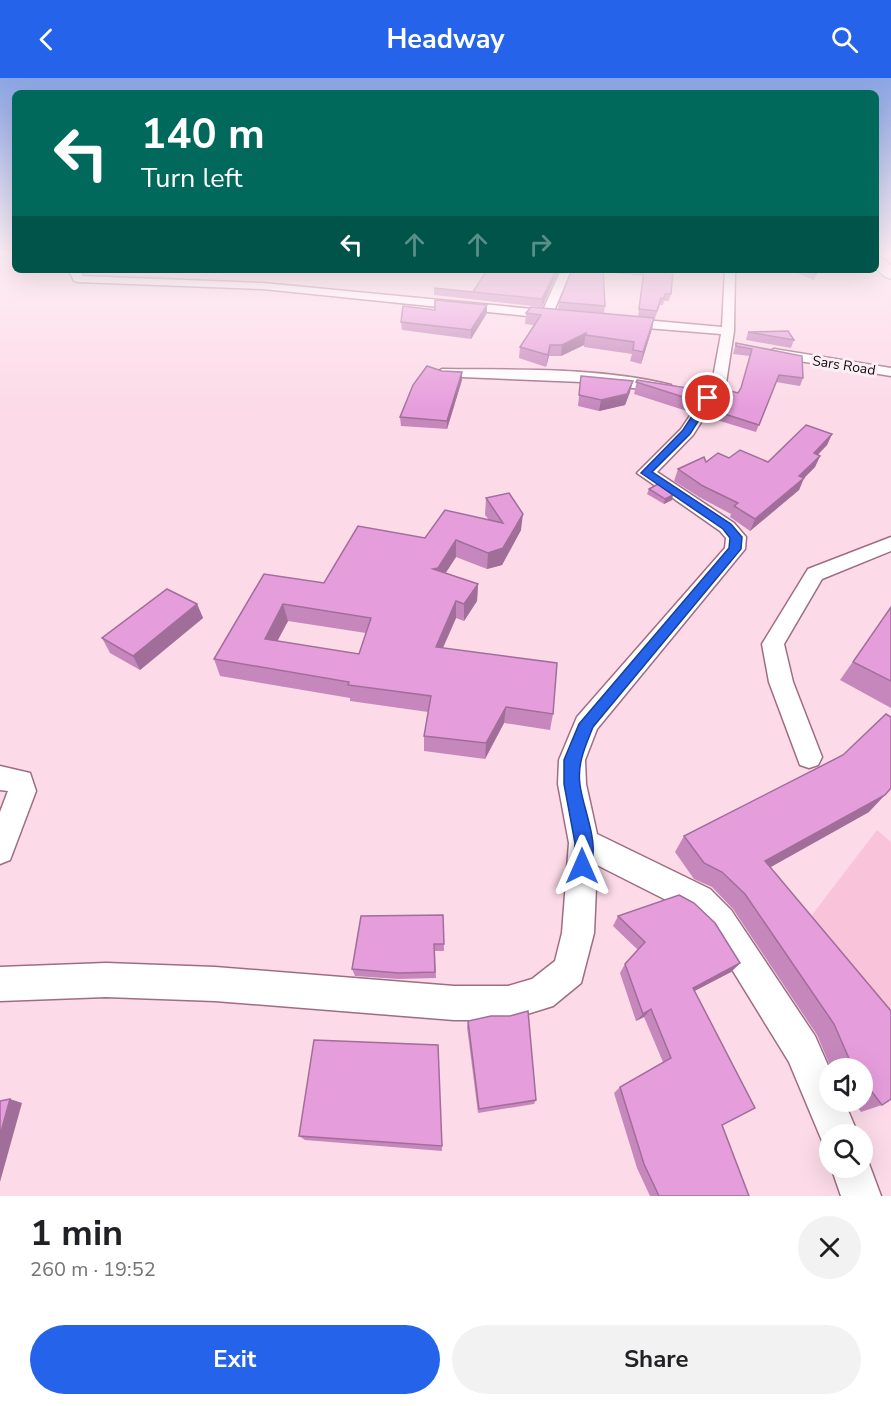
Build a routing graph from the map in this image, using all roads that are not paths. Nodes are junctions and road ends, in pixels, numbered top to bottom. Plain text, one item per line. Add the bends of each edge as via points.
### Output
1 (447, 304) edge
2 (551, 304) edge
3 (730, 304) edge
4 (547, 314) junction
5 (570, 317) edge
6 (605, 320) edge
7 (730, 340) junction
8 (758, 350) edge
9 (891, 372) edge
10 (442, 373) edge
11 (697, 395) junction
12 (891, 543) edge
13 (809, 757) dead end
14 (0, 778) edge
15 (584, 843) junction
16 (0, 850) edge
17 (0, 984) edge
18 (835, 1124) edge
19 (855, 1178) edge
20 (861, 1196) edge

1 - 4 street
2 - 4 street
3 - 7 street
4 - 5 street
6 - 7 street
7 - 11 street via 719,383
8 - 9 street, Sars Road
10 - 11 street via 612,380
11 - 15 street via 687,432 646,473 727,527 736,537 735,549 586,724 572,760 572,784
12 - 13 street via 814,574 773,644 781,682
14 - 16 street via 20,781 22,791
15 - 17 street via 578,933 569,971 541,994 508,1003 454,1004 138,981
15 - 18 street via 699,900 720,921 802,1049
19 - 20 street

